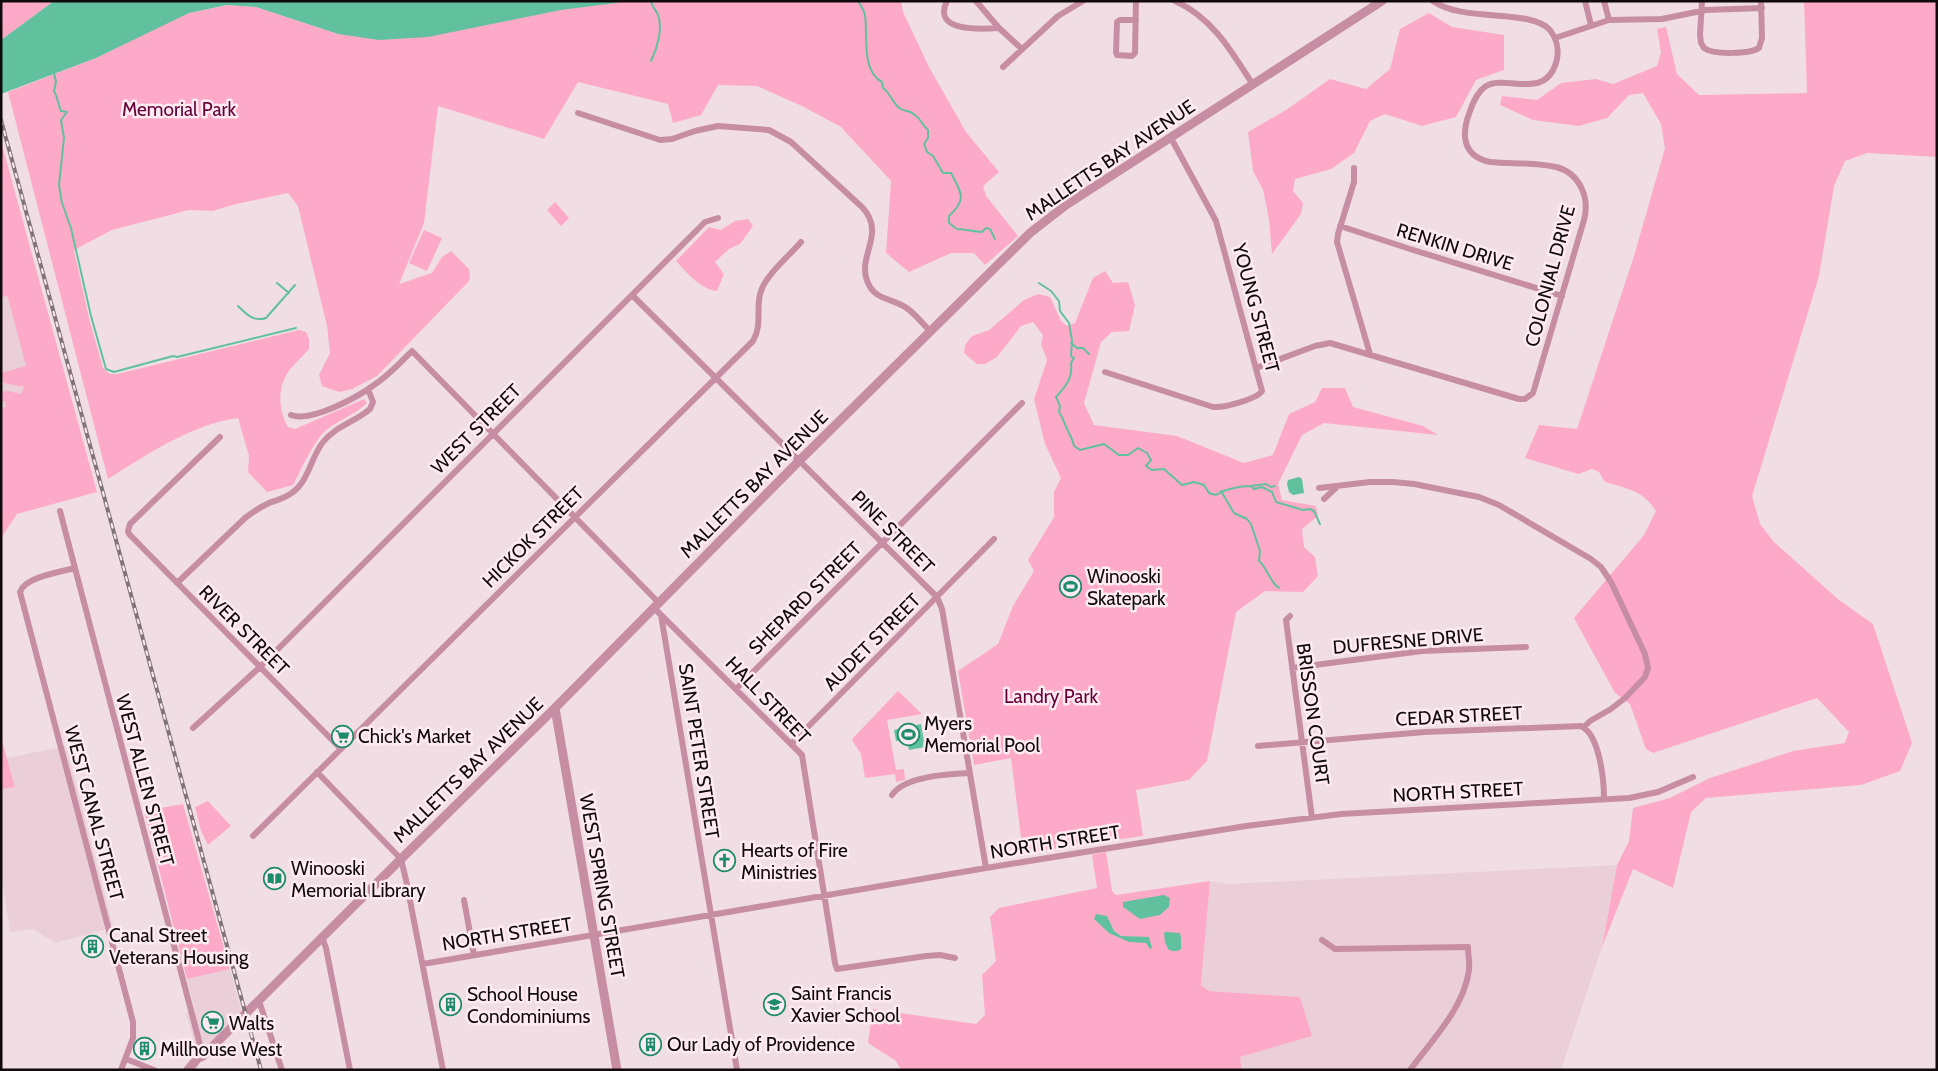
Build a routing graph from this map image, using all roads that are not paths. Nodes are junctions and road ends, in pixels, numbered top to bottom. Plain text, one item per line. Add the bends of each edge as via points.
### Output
1 (947, 1) edge
2 (976, 1) edge
3 (1083, 1) edge
4 (1136, 1) edge
5 (1176, 1) edge
6 (1382, 1) edge
7 (1433, 1) edge
8 (1585, 1) edge
9 (1604, 1) edge
10 (1702, 1) edge
11 (1762, 5) edge
12 (1701, 10) junction
13 (1136, 20) junction
14 (1609, 20) junction
15 (1591, 25) junction
16 (999, 28) junction
17 (1555, 38) junction
18 (1022, 49) junction
19 (1003, 67) dead end
20 (1252, 85) junction
21 (578, 113) dead end
22 (1172, 138) junction
23 (1354, 168) dead end
24 (718, 218) dead end
25 (1340, 226) junction
26 (801, 242) dead end
27 (632, 295) junction
28 (1562, 296) junction
29 (930, 331) junction
30 (1370, 354) junction
31 (1256, 368) junction
32 (1105, 372) dead end
33 (715, 378) junction
34 (368, 390) junction
35 (1022, 402) dead end
36 (292, 415) dead end
37 (493, 434) junction
38 (220, 437) dead end
39 (799, 461) junction
40 (1338, 486) junction
41 (1319, 488) dead end
42 (1324, 499) dead end
43 (60, 511) dead end
44 (575, 517) junction
45 (994, 539) dead end
46 (882, 542) junction
47 (75, 568) junction
48 (177, 583) junction
49 (937, 597) junction
50 (657, 605) junction
51 (661, 615) junction
52 (1290, 616) dead end
53 (1526, 647) dead end
54 (260, 667) junction
55 (1292, 668) junction
56 (736, 688) junction
57 (555, 708) junction
58 (1584, 727) junction
59 (193, 728) dead end
60 (1302, 741) junction
61 (791, 744) junction
62 (1258, 746) dead end
63 (341, 749) junction
64 (317, 772) junction
65 (970, 773) junction
66 (1692, 777) dead end
67 (892, 796) dead end
68 (1604, 799) junction
69 (1312, 818) junction
70 (253, 836) dead end
71 (401, 859) junction
72 (986, 868) junction
73 (825, 896) junction
74 (464, 900) dead end
75 (711, 915) junction
76 (594, 935) junction
77 (322, 937) junction
78 (1322, 940) dead end
79 (474, 955) junction
80 (955, 958) dead end
81 (423, 964) junction
82 (259, 1001) junction
83 (203, 1056) junction
84 (126, 1059) junction
85 (122, 1070) edge
86 (154, 1070) edge
87 (188, 1070) edge
88 (196, 1070) edge
89 (282, 1070) edge
90 (350, 1070) edge
91 (443, 1070) edge
92 (617, 1070) edge
93 (737, 1070) edge
94 (1410, 1070) edge

1 - 16 street via 945,14 948,21 957,26 977,30
2 - 16 street
3 - 18 street via 1058,16
4 - 13 street
5 - 20 street via 1214,28
6 - 20 street, MALLETTS BAY AVENUE
7 - 17 street via 1457,12 1532,20 1545,26
8 - 15 street
9 - 14 street
10 - 12 street
11 - 12 street
11 - 12 street via 1762,38 1754,51 1709,52 1700,35
12 - 14 street via 1662,19
13 - 13 street via 1135,54 1117,56 1117,22
14 - 15 street
15 - 17 street
16 - 18 street
17 - 28 street, COLONIAL DRIVE via 1557,60 1549,74 1529,84 1498,83 1485,87 1473,102 1464,133 1469,149 1480,159 1555,167 1569,173 1582,187 1586,215
18 - 19 street
20 - 22 street, MALLETTS BAY AVENUE
21 - 29 street via 660,140 718,126 759,128 785,138 871,218 873,233 865,272 870,288 907,308
22 - 29 street, MALLETTS BAY AVENUE via 1046,219
22 - 31 street, YOUNG STREET via 1216,221
23 - 25 street via 1354,182
24 - 27 street, WEST STREET via 705,222
25 - 28 street, RENKIN DRIVE
25 - 30 street via 1338,246
26 - 33 street, HICKOK STREET via 764,285 759,297 760,324 756,336
27 - 33 street, PINE STREET
27 - 37 street, WEST STREET
28 - 30 street, COLONIAL DRIVE via 1534,390 1525,399
29 - 39 street, MALLETTS BAY AVENUE
30 - 31 street, COLONIAL DRIVE via 1325,343
31 - 32 street, YOUNG STREET via 1261,393 1218,408
33 - 39 street, PINE STREET
33 - 44 street, HICKOK STREET
34 - 36 street via 310,416 298,418
34 - 37 street, HALL STREET via 412,351
34 - 48 street via 373,402 370,409 329,436 317,450 296,490 245,518
35 - 46 street, SHEPARD STREET
37 - 44 street, HALL STREET
37 - 54 street, WEST STREET
38 - 48 street, RIVER STREET via 130,524 128,530 131,537
39 - 46 street, PINE STREET
39 - 50 street, MALLETTS BAY AVENUE
40 - 41 street
40 - 42 street
40 - 58 street via 1370,482 1404,483 1485,499 1601,567 1643,649 1648,668 1645,677 1626,698
43 - 47 street, WEST ALLEN STREET
44 - 50 street, HALL STREET
44 - 63 street, HICKOK STREET
45 - 49 street, AUDET STREET
46 - 49 street, PINE STREET
46 - 56 street, SHEPARD STREET
47 - 83 street, WEST ALLEN STREET
47 - 84 street, WEST CANAL STREET via 29,581 20,592 134,1022
48 - 54 street, RIVER STREET
49 - 61 street, AUDET STREET
49 - 65 street, PINE STREET via 942,610
50 - 51 street, HALL STREET
50 - 57 street, MALLETTS BAY AVENUE
51 - 56 street, HALL STREET
51 - 75 street, SAINT PETER STREET
52 - 55 street, BRISSON COURT via 1286,620
53 - 55 street, DUFRESNE DRIVE via 1422,651
54 - 59 street, WEST STREET
54 - 63 street, RIVER STREET
55 - 60 street, BRISSON COURT
56 - 61 street, HALL STREET
57 - 71 street, MALLETTS BAY AVENUE
57 - 76 street, WEST SPRING STREET
58 - 60 street, CEDAR STREET via 1425,732
58 - 68 street via 1601,761
60 - 62 street, CEDAR STREET
60 - 69 street, BRISSON COURT
61 - 73 street, HALL STREET via 803,758
63 - 64 street, HICKOK STREET
64 - 70 street, HICKOK STREET
64 - 71 street
65 - 67 street via 918,781 902,786
65 - 72 street, PINE STREET
66 - 68 street, NORTH STREET via 1649,794
68 - 69 street, NORTH STREET via 1408,809
69 - 72 street, NORTH STREET
71 - 77 street, MALLETTS BAY AVENUE
71 - 81 street
72 - 73 street, NORTH STREET
73 - 75 street, NORTH STREET
73 - 80 street, HALL STREET via 834,963 838,969 926,956
74 - 79 street
75 - 76 street, NORTH STREET
75 - 93 street, SAINT PETER STREET
76 - 79 street, NORTH STREET
76 - 92 street, WEST SPRING STREET
77 - 82 street, MALLETTS BAY AVENUE
77 - 90 street
78 - 94 street via 1334,949 1468,947 1469,969 1458,1004
79 - 81 street, NORTH STREET
81 - 91 street
82 - 83 street, MALLETTS BAY AVENUE
82 - 89 street
83 - 87 street, MALLETTS BAY AVENUE
83 - 88 street, MALLETTS BAY AVENUE
84 - 85 street, WEST CANAL STREET
84 - 86 street

